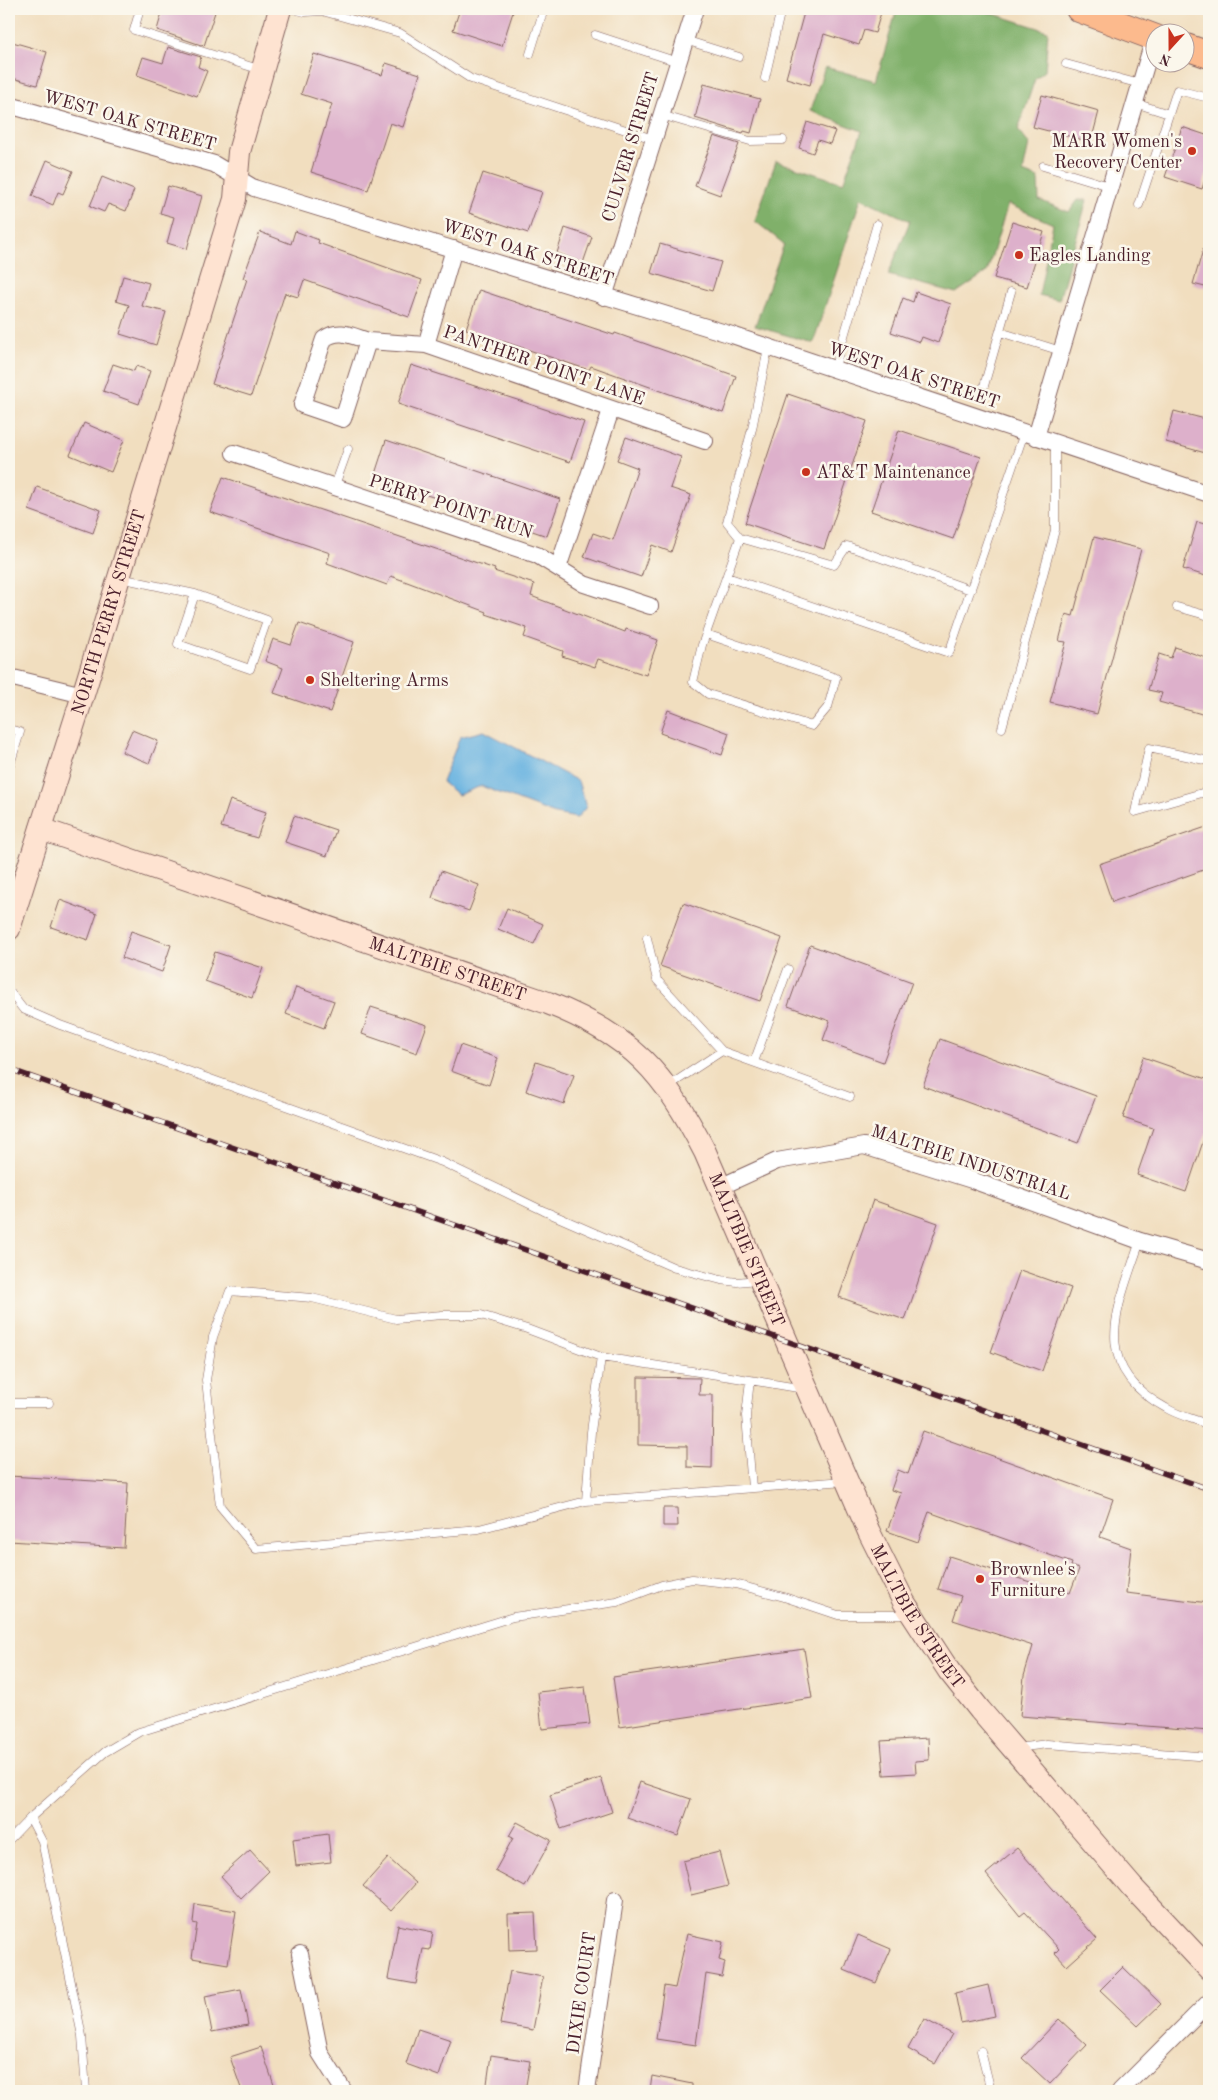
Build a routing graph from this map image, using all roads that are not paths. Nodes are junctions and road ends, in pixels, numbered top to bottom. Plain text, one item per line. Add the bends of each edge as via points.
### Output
1 (140, 9) edge
2 (279, 9) edge
3 (293, 9) edge
4 (544, 9) edge
5 (695, 9) edge
6 (781, 9) edge
7 (1079, 9) edge
8 (1146, 35) edge
9 (595, 36) dead end
10 (685, 40) junction
11 (1196, 50) edge
12 (530, 54) dead end
13 (1209, 55) edge
14 (739, 57) dead end
15 (678, 62) junction
16 (1066, 64) dead end
17 (1146, 66) edge
18 (262, 70) junction
19 (765, 78) dead end
20 (1140, 84) junction
21 (1209, 98) edge
22 (1134, 103) junction
23 (9, 105) edge
24 (1169, 114) junction
25 (661, 115) junction
26 (654, 139) junction
27 (783, 140) dead end
28 (1043, 166) dead end
29 (236, 177) junction
30 (1109, 186) junction
31 (1139, 205) dead end
32 (877, 224) dead end
33 (454, 249) junction
34 (1011, 292) dead end
35 (604, 297) junction
36 (1000, 332) junction
37 (368, 341) junction
38 (426, 345) junction
39 (768, 348) junction
40 (1061, 350) junction
41 (834, 370) junction
42 (984, 386) dead end
43 (611, 410) junction
44 (1030, 435) junction
45 (705, 441) dead end
46 (1055, 444) junction
47 (348, 448) dead end
48 (234, 453) dead end
49 (334, 488) junction
50 (1209, 494) edge
51 (740, 538) junction
52 (558, 568) junction
53 (727, 577) junction
54 (118, 578) junction
55 (971, 590) junction
56 (195, 594) junction
57 (650, 606) dead end
58 (1177, 608) dead end
59 (1209, 616) edge
60 (706, 634) junction
61 (9, 677) edge
62 (83, 695) junction
63 (1002, 728) dead end
64 (9, 729) edge
65 (1209, 761) edge
66 (9, 768) edge
67 (1209, 791) edge
68 (41, 829) junction
69 (9, 929) edge
70 (647, 938) dead end
71 (788, 970) dead end
72 (9, 991) edge
73 (722, 1051) junction
74 (754, 1062) junction
75 (667, 1086) junction
76 (850, 1097) dead end
77 (720, 1187) junction
78 (1140, 1241) junction
79 (1209, 1261) edge
80 (759, 1280) junction
81 (601, 1357) junction
82 (750, 1380) junction
83 (806, 1389) junction
84 (9, 1403) edge
85 (49, 1403) dead end
86 (1209, 1425) edge
87 (847, 1481) junction
88 (752, 1488) junction
89 (586, 1501) junction
90 (913, 1616) junction
91 (1012, 1748) junction
92 (1209, 1758) edge
93 (30, 1818) junction
94 (9, 1840) edge
95 (615, 1900) dead end
96 (300, 1954) dead end
97 (1209, 1969) edge
98 (1209, 2002) edge
99 (981, 2051) dead end
100 (86, 2091) edge
101 (344, 2091) edge
102 (587, 2091) edge
103 (995, 2091) edge
104 (1120, 2091) edge

1 - 18 lane via 134,30
2 - 18 street
3 - 26 lane via 322,11 400,33 471,79
4 - 12 lane
5 - 10 street, CULVER STREET
6 - 19 lane
7 - 8 main road
9 - 15 lane
10 - 14 lane
10 - 15 street, CULVER STREET
11 - 13 main road
15 - 25 street, CULVER STREET
16 - 20 lane
17 - 20 street
18 - 29 street via 239,152
20 - 22 street
21 - 24 lane via 1177,90
22 - 24 lane
22 - 30 street
23 - 29 street, WEST OAK STREET via 214,164
24 - 31 lane
25 - 26 street, CULVER STREET
25 - 27 lane via 750,141
26 - 35 street, CULVER STREET
28 - 30 lane
29 - 33 street, WEST OAK STREET via 254,188
29 - 54 street, NORTH PERRY STREET via 235,199
30 - 40 street
32 - 41 lane
33 - 35 street, WEST OAK STREET
33 - 38 street
34 - 36 lane
35 - 39 street, WEST OAK STREET
36 - 40 lane
36 - 42 lane
37 - 37 street, PANTHER POINT LANE via 343,419 302,405 324,339 342,332
37 - 38 street, PANTHER POINT LANE
38 - 43 street, PANTHER POINT LANE
39 - 41 street, WEST OAK STREET
39 - 51 lane via 752,429 727,522
40 - 44 street
41 - 44 street, WEST OAK STREET
43 - 45 street, PANTHER POINT LANE
43 - 52 street
44 - 46 street, WEST OAK STREET
44 - 55 lane
46 - 50 street, WEST OAK STREET
46 - 63 lane via 1055,530
47 - 49 lane
48 - 49 street, PERRY POINT RUN
49 - 52 street, PERRY POINT RUN via 537,555
51 - 53 lane
51 - 55 lane via 834,565 847,546
52 - 57 street, PERRY POINT RUN via 584,584
53 - 55 lane via 949,653
53 - 60 lane
54 - 56 lane
54 - 62 street, NORTH PERRY STREET
56 - 56 lane via 178,644 250,669 266,620
58 - 59 lane
60 - 60 lane via 693,682 708,694 812,726 828,707 836,678
61 - 62 street
62 - 68 street, NORTH PERRY STREET
64 - 66 lane via 20,732
65 - 67 lane via 1149,748 1135,812
68 - 69 street, NORTH PERRY STREET
68 - 75 street, MALTBIE STREET via 576,1014 618,1038
70 - 73 lane via 657,980
71 - 74 lane
72 - 80 lane via 23,1009 442,1162 675,1268 721,1280
73 - 74 lane
73 - 75 lane
74 - 76 lane
75 - 77 street, MALTBIE STREET via 690,1122
77 - 78 street, MALTBIE INDUSTRIAL via 777,1161 864,1146 972,1180
77 - 80 street, MALTBIE STREET
78 - 79 street, MALTBIE INDUSTRIAL
78 - 86 lane via 1117,1312 1115,1351 1132,1385 1167,1409
80 - 83 street, MALTBIE STREET
81 - 82 lane
81 - 89 lane
81 - 89 lane via 527,1328 482,1315 396,1319 312,1298 230,1292 213,1337 206,1380 220,1506 256,1549 479,1529
82 - 83 lane
82 - 88 lane via 746,1416
83 - 87 street, MALTBIE STREET
84 - 85 lane
87 - 88 lane
87 - 90 street, MALTBIE STREET via 886,1567
88 - 89 lane
90 - 91 street, MALTBIE STREET via 949,1671
90 - 93 lane via 838,1616 776,1594 735,1584 692,1579 662,1585 617,1602 512,1617 139,1732 105,1752
91 - 92 lane via 1047,1744
91 - 97 street, MALTBIE STREET
93 - 94 lane
93 - 100 lane via 42,1840 82,2036
95 - 102 street, DIXIE COURT
96 - 101 street via 320,2053
98 - 104 street
99 - 103 lane via 990,2087

